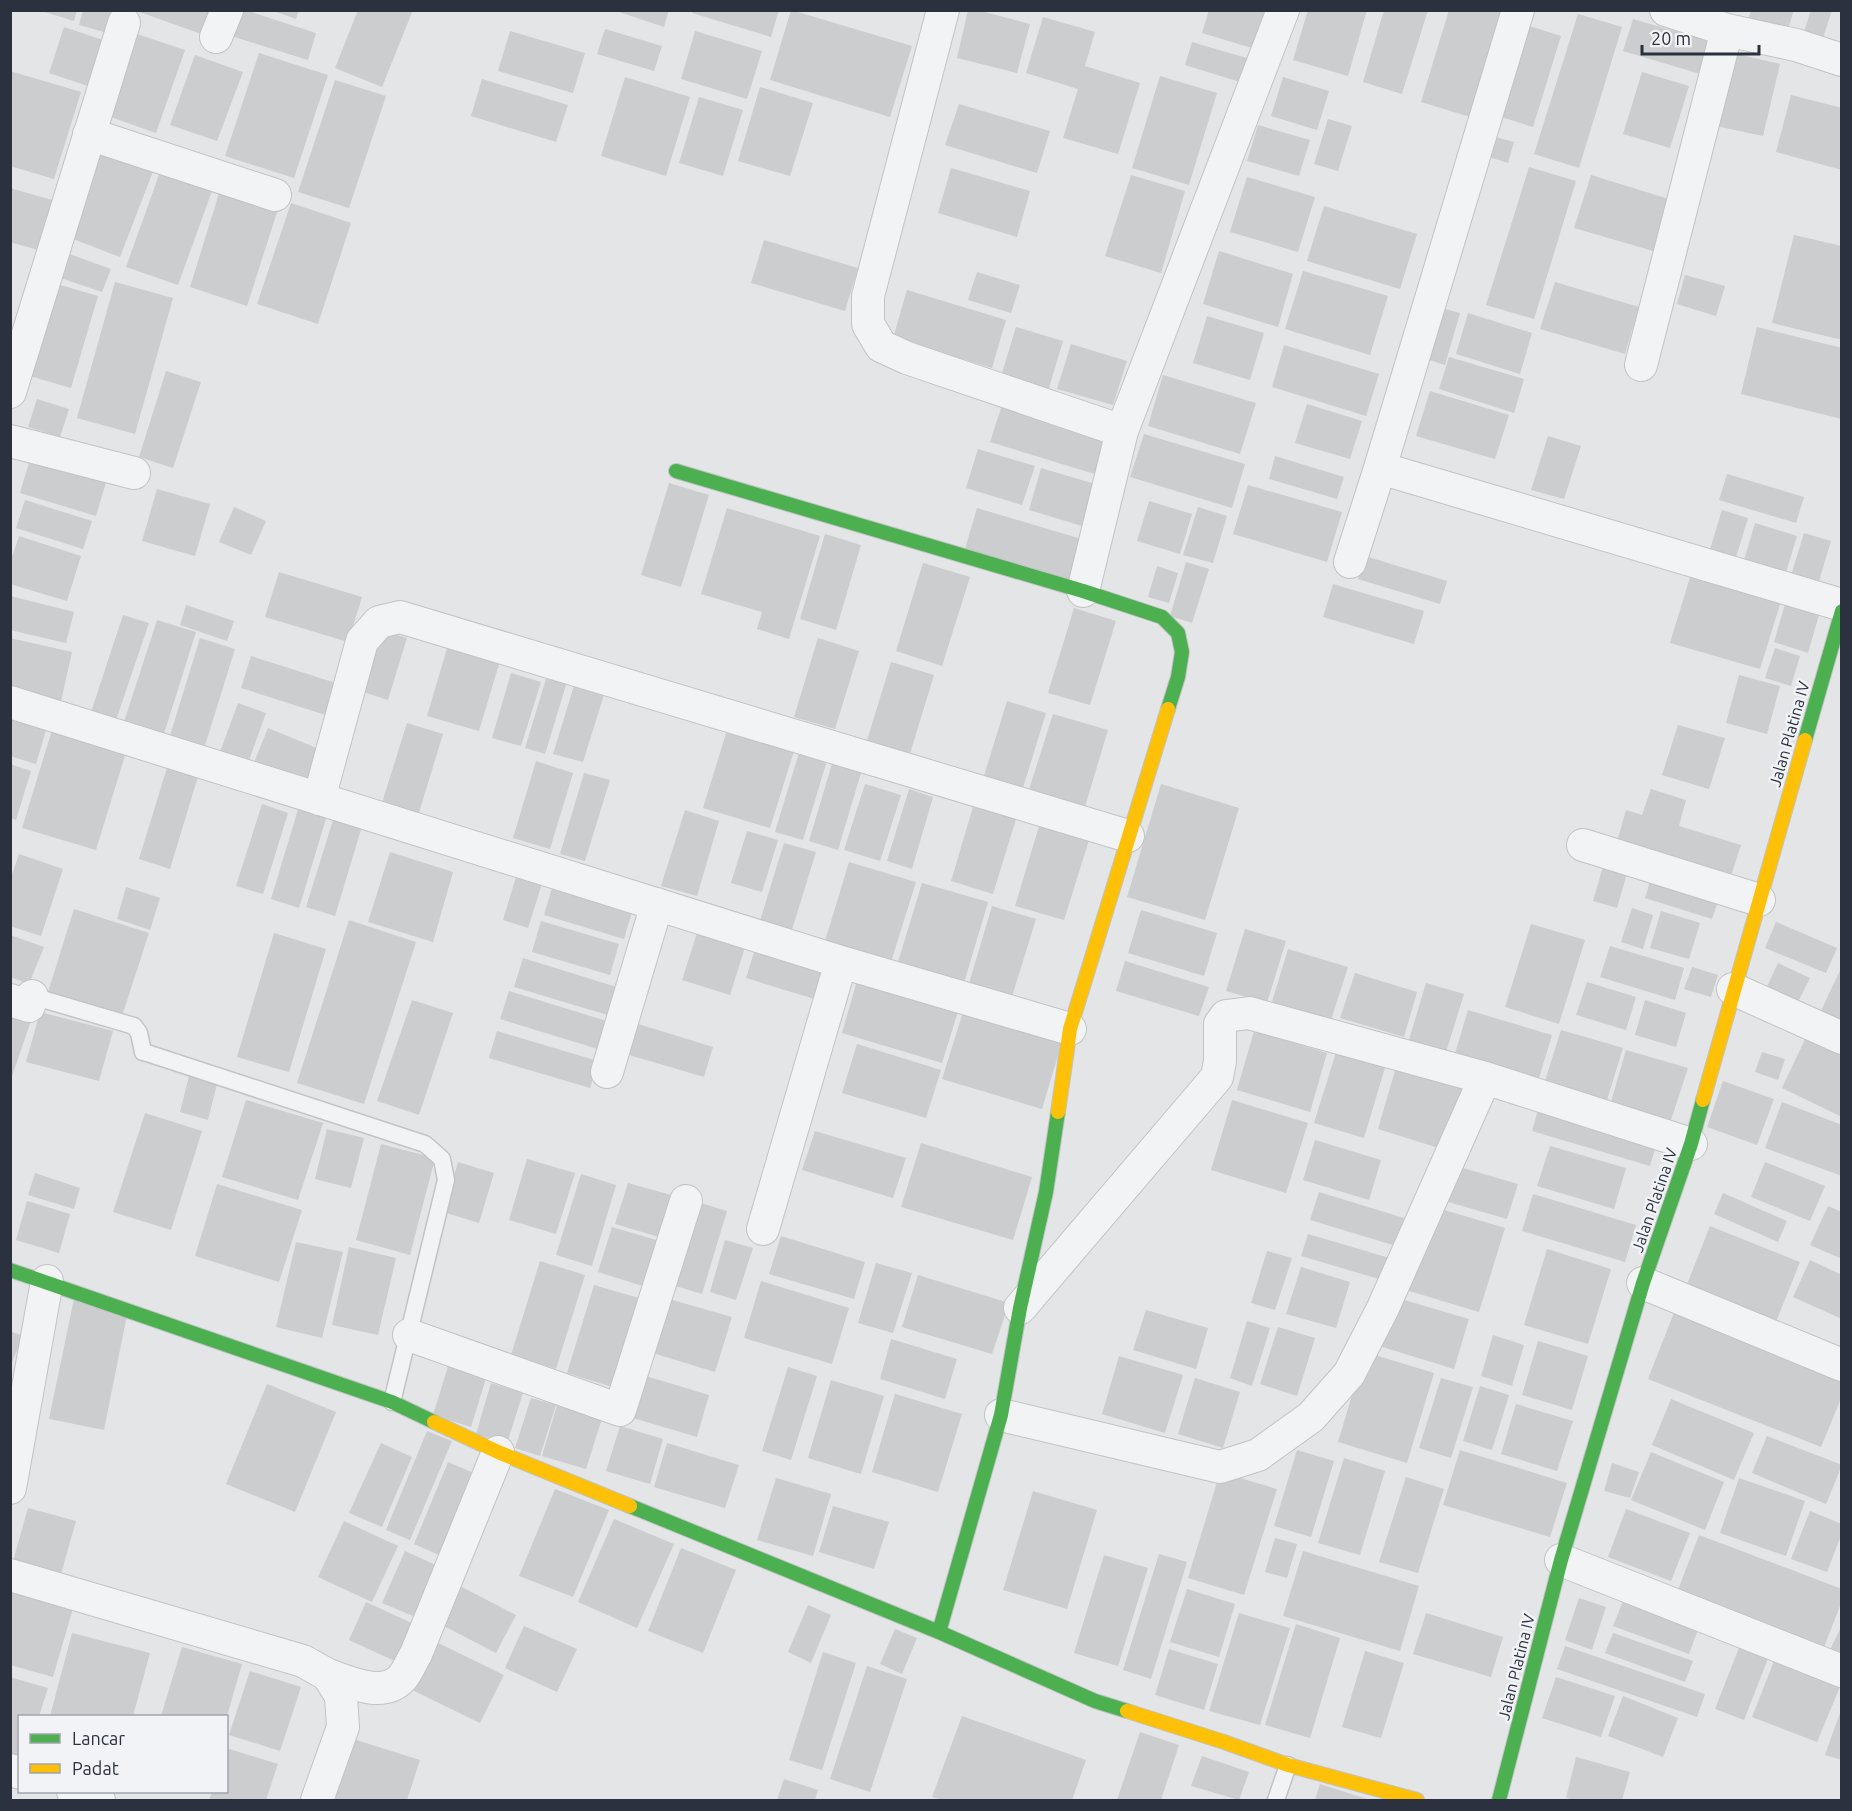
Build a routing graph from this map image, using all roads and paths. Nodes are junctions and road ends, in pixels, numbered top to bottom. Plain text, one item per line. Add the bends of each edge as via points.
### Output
1 (943, 10) edge
2 (1283, 10) edge
3 (1518, 10) edge
4 (1666, 10) edge
5 (124, 23) dead end
6 (1727, 30) junction
7 (1842, 60) edge
8 (88, 134) junction
9 (275, 195) dead end
10 (1641, 365) dead end
11 (10, 392) edge
12 (1122, 431) junction
13 (10, 441) edge
14 (1380, 468) junction
15 (676, 471) dead end
16 (134, 473) dead end
17 (1350, 562) dead end
18 (1083, 591) junction
19 (1842, 606) edge
20 (1842, 611) edge
21 (1837, 646) edge
22 (10, 702) edge
23 (319, 799) junction
24 (1128, 836) junction
25 (1583, 845) dead end
26 (1759, 900) junction
27 (657, 904) junction
28 (841, 962) junction
29 (1733, 989) junction
30 (21, 998) edge
31 (1070, 1029) junction
32 (1842, 1038) edge
33 (607, 1072) dead end
34 (1485, 1078) junction
35 (1691, 1144) junction
36 (686, 1201) dead end
37 (763, 1229) dead end
38 (10, 1270) edge
39 (47, 1281) junction
40 (1643, 1283) junction
41 (1020, 1308) junction
42 (408, 1335) junction
43 (1842, 1365) edge
44 (392, 1402) junction
45 (1001, 1415) junction
46 (498, 1452) junction
47 (10, 1488) edge
48 (1561, 1560) junction
49 (10, 1575) edge
50 (939, 1632) junction
51 (1842, 1671) edge
52 (328, 1675) junction
53 (1288, 1765) junction
54 (79, 1793) edge
55 (99, 1800) edge
56 (317, 1800) edge
57 (1276, 1800) edge
58 (1417, 1800) edge
59 (1499, 1800) edge

1 - 12 street via 868,296 868,324 881,346 907,358
2 - 12 street
3 - 14 street
4 - 6 street
5 - 8 street
6 - 7 street
6 - 10 street
8 - 9 street
8 - 11 street
12 - 18 street
13 - 16 street
14 - 17 street
14 - 19 street
15 - 18 street
18 - 24 street via 1162,617 1178,633 1182,652 1178,677
20 - 21 street, Jalan Platina IV
21 - 26 street, Jalan Platina IV
22 - 23 street
23 - 24 street via 362,641 379,622 400,617
23 - 27 street
24 - 31 street
25 - 26 street
26 - 29 street, Jalan Platina IV
27 - 28 street
27 - 33 street
28 - 31 street
28 - 37 street
29 - 32 street
29 - 35 street, Jalan Platina IV
30 - 42 lane via 134,1026 143,1052 425,1144 442,1159 446,1180
31 - 41 street via 1046,1192
34 - 35 street
34 - 41 street via 1249,1013 1226,1017 1221,1024 1217,1077
34 - 45 street via 1383,1308 1349,1374 1311,1417 1258,1455 1221,1467
35 - 40 street, Jalan Platina IV
36 - 42 street via 620,1410
38 - 39 street
39 - 44 street
39 - 47 street
40 - 43 street
40 - 48 street, Jalan Platina IV
41 - 45 street
42 - 44 lane
44 - 46 street
45 - 50 street
46 - 50 street
46 - 52 street via 416,1654 401,1679 382,1689
48 - 51 street
48 - 59 street, Jalan Platina IV
49 - 52 street via 303,1661
50 - 53 street via 1095,1701
52 - 56 street via 341,1696 343,1727
53 - 57 lane
53 - 58 street
54 - 55 street

